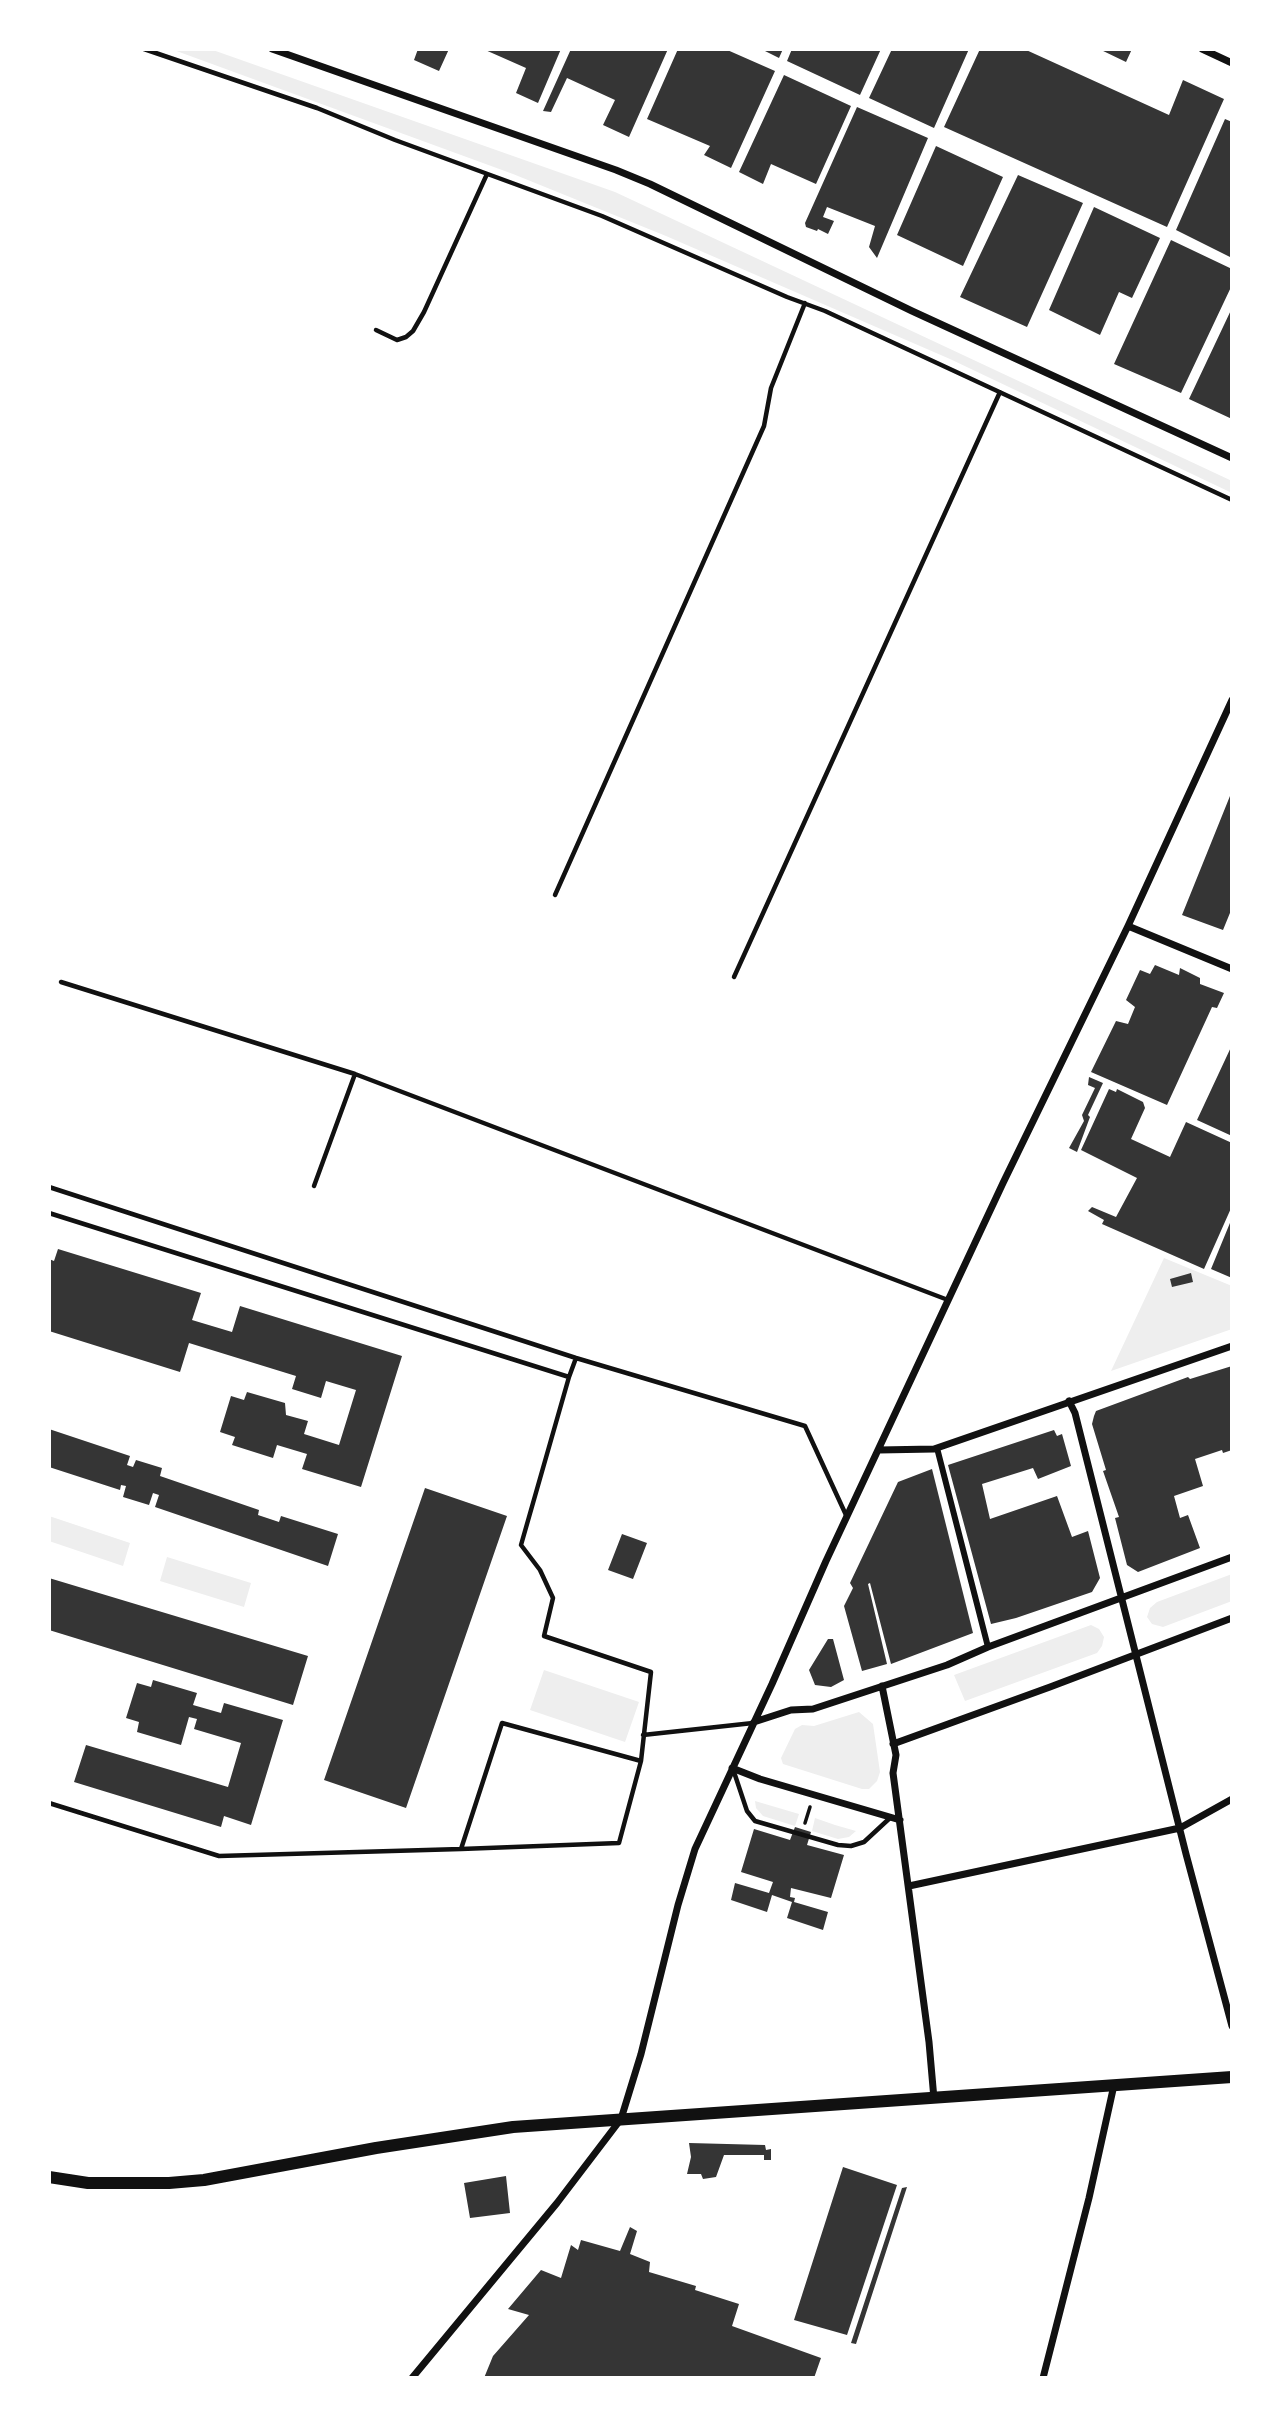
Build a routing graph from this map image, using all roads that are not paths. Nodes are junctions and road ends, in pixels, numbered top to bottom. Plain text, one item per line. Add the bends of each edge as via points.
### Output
1 (144, 49) edge
2 (272, 49) edge
3 (1202, 49) edge
4 (1232, 63) edge
5 (487, 174) junction
6 (805, 303) junction
7 (376, 330) dead end
8 (1000, 392) junction
9 (1232, 458) edge
10 (1232, 500) edge
11 (1232, 700) edge
12 (555, 895) dead end
13 (1128, 926) junction
14 (1232, 969) edge
15 (734, 978) dead end
16 (61, 982) dead end
17 (355, 1074) junction
18 (314, 1186) dead end
19 (49, 1187) edge
20 (49, 1213) edge
21 (949, 1300) junction
22 (1232, 1346) edge
23 (576, 1358) junction
24 (569, 1377) junction
25 (1069, 1401) junction
26 (937, 1448) junction
27 (879, 1450) junction
28 (847, 1517) junction
29 (1232, 1556) edge
30 (1121, 1598) junction
31 (1232, 1618) edge
32 (988, 1647) junction
33 (1136, 1653) junction
34 (882, 1686) junction
35 (754, 1722) junction
36 (643, 1735) junction
37 (893, 1744) junction
38 (641, 1761) junction
39 (732, 1768) junction
40 (1232, 1799) edge
41 (49, 1803) edge
42 (891, 1817) junction
43 (900, 1820) junction
44 (1180, 1828) junction
45 (461, 1849) junction
46 (909, 1886) junction
47 (1232, 2026) edge
48 (1232, 2077) edge
49 (1114, 2084) junction
50 (934, 2099) junction
51 (621, 2119) junction
52 (49, 2177) edge
53 (412, 2378) edge
54 (1042, 2378) edge

1 - 5 lane via 317,108
2 - 9 street via 639,179
3 - 4 street
5 - 6 lane via 602,216
5 - 7 lane via 413,331 397,340
6 - 8 lane
6 - 12 lane via 771,388 764,426
8 - 10 lane
8 - 15 lane
11 - 13 street
13 - 14 street
13 - 21 street
16 - 17 lane
17 - 18 lane
17 - 21 lane
19 - 23 lane
20 - 24 lane
21 - 27 street
22 - 25 street
23 - 24 lane
23 - 28 lane via 805,1426
24 - 36 lane via 521,1545 553,1598 544,1636 650,1672
25 - 26 street
25 - 30 street
26 - 27 street
26 - 32 street
27 - 28 street
28 - 35 street
29 - 30 street
30 - 32 street
30 - 33 street
31 - 33 street
32 - 34 street
33 - 37 street
33 - 44 street
34 - 35 street
34 - 37 street
35 - 36 lane
35 - 39 street
36 - 38 lane
37 - 43 street
38 - 45 lane via 619,1843
38 - 45 lane via 502,1723
39 - 42 street
39 - 42 lane via 755,1821 851,1846 864,1842
39 - 51 street via 685,1878 642,2054
40 - 44 street
41 - 45 lane via 219,1856
42 - 43 street
43 - 46 street
44 - 46 street
44 - 47 street
46 - 50 street
48 - 49 main road
49 - 50 main road
49 - 54 street via 1093,2185
50 - 51 main road
51 - 52 main road via 499,2129 204,2180 127,2184
51 - 53 street

